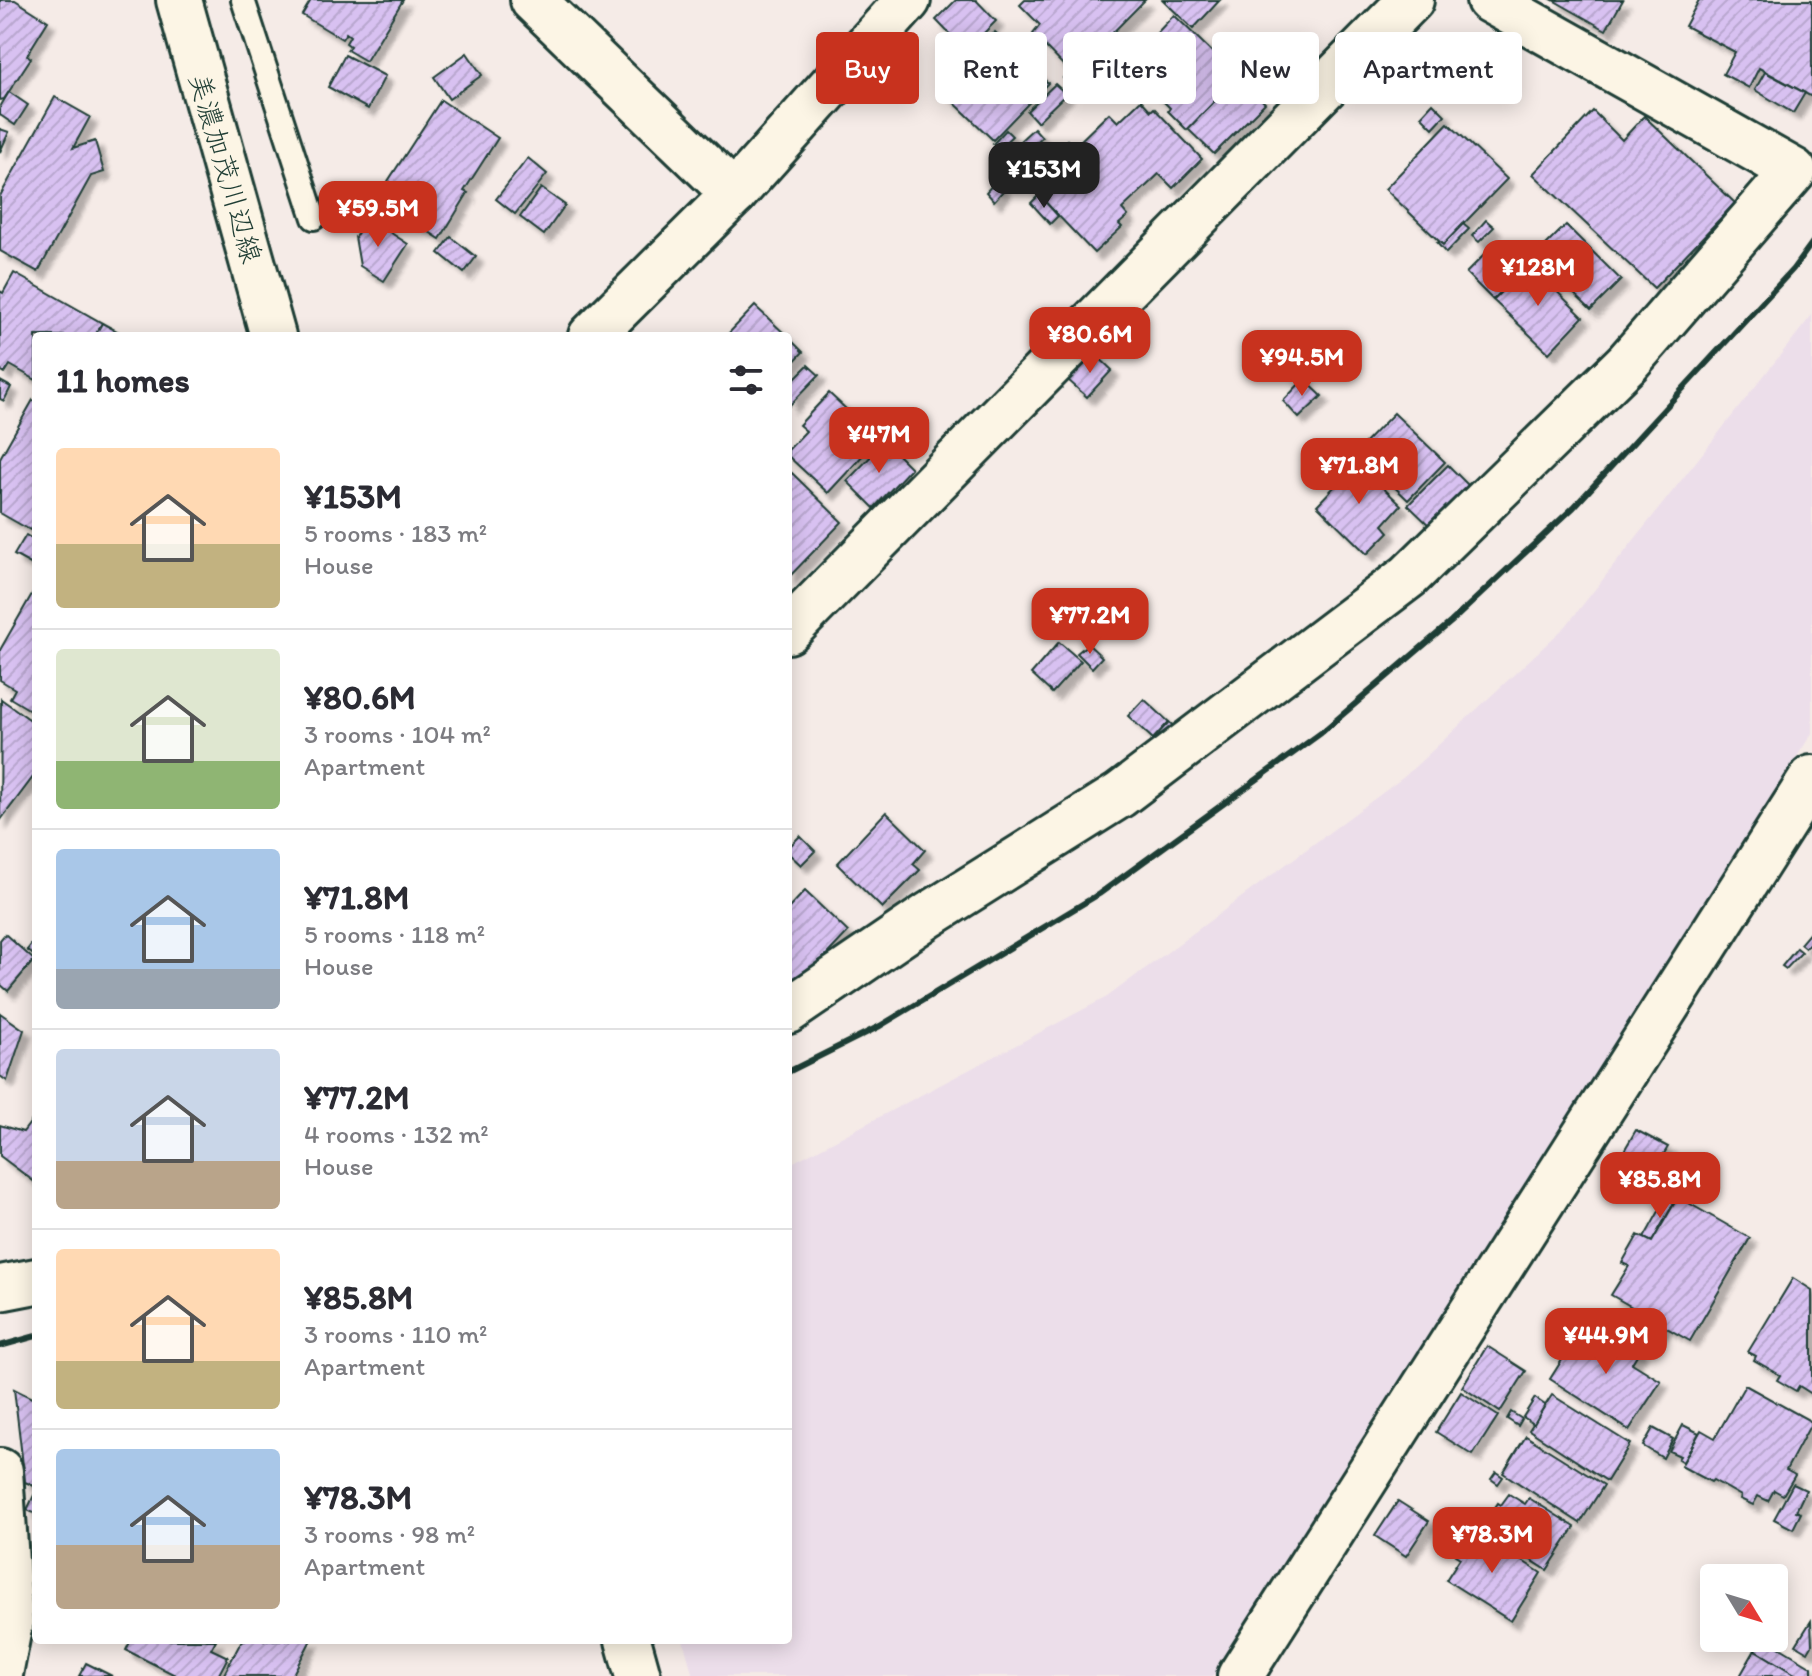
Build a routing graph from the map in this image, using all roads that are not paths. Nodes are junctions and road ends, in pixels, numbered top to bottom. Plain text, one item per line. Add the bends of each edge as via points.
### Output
1 (179, 0) edge
2 (243, 0) edge
3 (533, 0) edge
4 (908, 0) edge
5 (1411, 0) edge
6 (1489, 0) edge
7 (734, 194) junction
8 (314, 218) dead end
9 (272, 332) edge
10 (595, 332) edge
11 (792, 627) edge
12 (1812, 778) edge
13 (792, 1008) edge
14 (32, 1282) edge
15 (0, 1288) edge
16 (0, 1471) edge
17 (629, 1644) edge
18 (0, 1674) edge
19 (638, 1676) edge
20 (1240, 1676) edge

1 - 9 street, 美濃加茂川辺線
2 - 8 lane
3 - 7 street
4 - 7 street
5 - 11 street
6 - 13 street via 1794,171 1628,362 1409,576 1120,795
7 - 10 street
12 - 20 street
14 - 15 street
16 - 18 street via 10,1622
17 - 19 street

